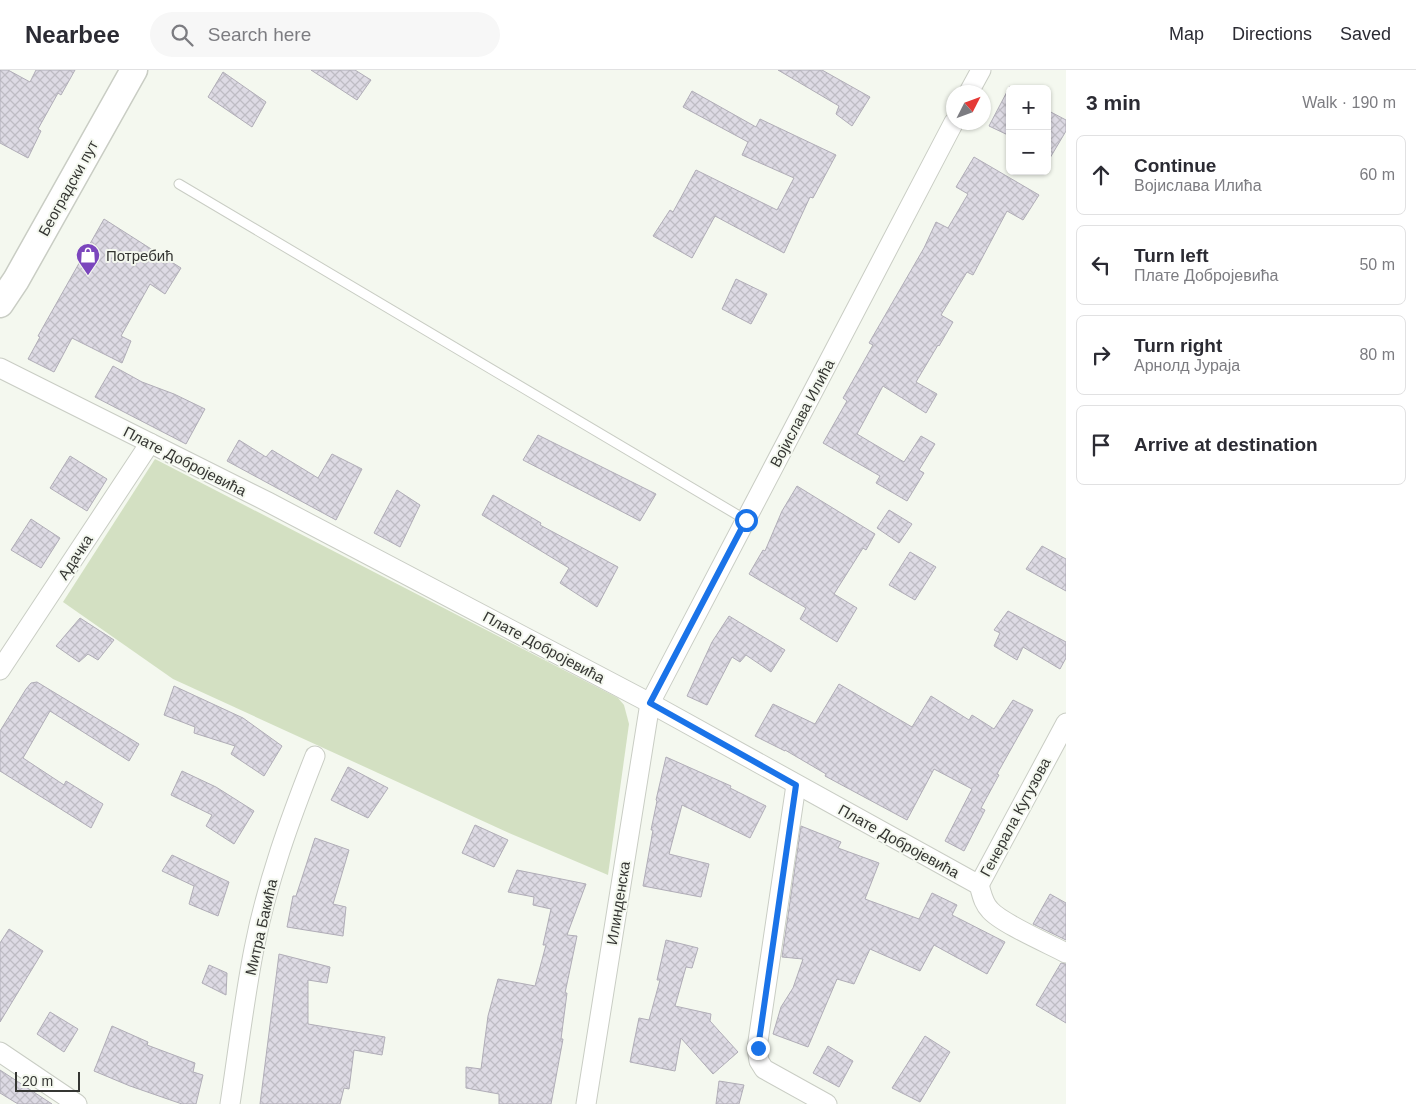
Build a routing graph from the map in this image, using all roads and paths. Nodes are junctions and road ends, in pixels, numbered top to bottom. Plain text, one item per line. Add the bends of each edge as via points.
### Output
1 (134, 70) edge
2 (981, 70) edge
3 (974, 85) edge
4 (950, 130) edge
5 (179, 184) dead end
6 (0, 304) edge
7 (0, 368) edge
8 (150, 443) junction
9 (746, 520) junction
10 (0, 670) edge
11 (650, 703) junction
12 (1066, 723) edge
13 (315, 756) dead end
14 (796, 785) junction
15 (979, 885) junction
16 (1066, 953) edge
17 (0, 1052) edge
18 (78, 1104) edge
19 (230, 1104) edge
20 (586, 1104) edge
21 (827, 1104) edge

1 - 6 main road, Београдски пут
2 - 3 street
4 - 9 street, Војислава Илића
5 - 9 lane
7 - 8 street, Плате Добројевића
8 - 10 street, Адачка
8 - 11 street, Плате Добројевића
9 - 11 street, Војислава Илића
11 - 14 street, Плате Добројевића
11 - 20 street, Илинденска
12 - 15 street, Генерала Кутузова
13 - 19 street, Митра Бакића via 288,825 254,948
14 - 15 street, Плате Добројевића
14 - 21 street via 758,1048 759,1061 764,1069
15 - 16 street via 991,912
17 - 18 street

